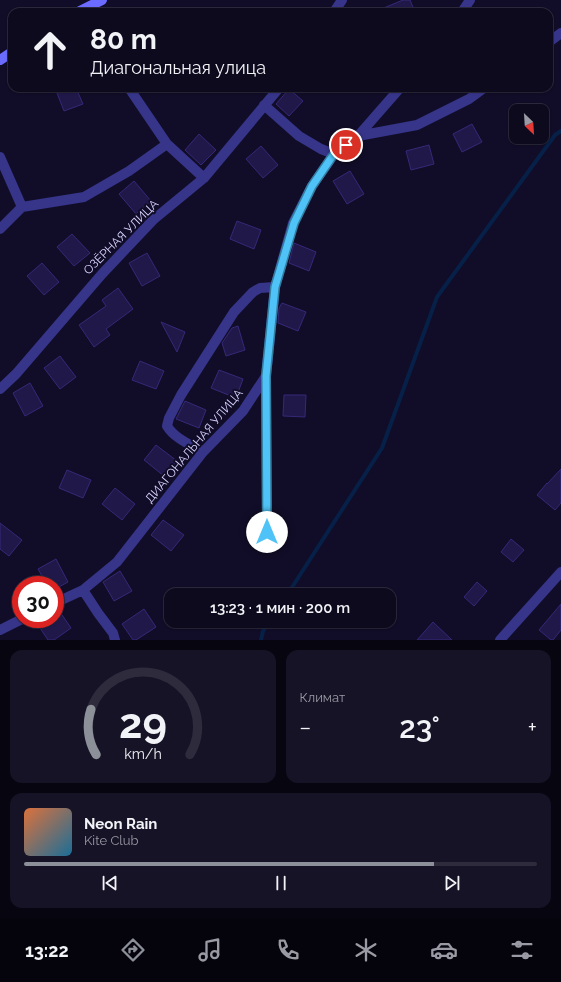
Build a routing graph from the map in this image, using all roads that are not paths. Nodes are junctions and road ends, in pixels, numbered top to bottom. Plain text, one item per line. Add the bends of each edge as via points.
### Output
1 (102, 0) edge
2 (86, 8) edge
3 (132, 92) edge
4 (275, 92) edge
5 (396, 92) edge
6 (479, 92) edge
7 (264, 105) junction
8 (358, 136) junction
9 (167, 144) junction
10 (334, 154) junction
11 (0, 158) edge
12 (204, 178) junction
13 (22, 207) junction
14 (0, 229) edge
15 (275, 287) junction
16 (266, 376) junction
17 (0, 389) edge
18 (203, 452) junction
19 (267, 532) dead end
20 (561, 572) edge
21 (83, 590) junction
22 (64, 599) edge
23 (12, 624) edge
24 (0, 630) edge
25 (115, 640) edge
26 (500, 640) edge

1 - 2 main road
3 - 9 street
4 - 7 street, ОЗЁРНАЯ УЛИЦА
5 - 8 street, ДИАГОНАЛЬНАЯ УЛИЦА
6 - 8 street via 417,125
7 - 10 street via 299,136
7 - 12 street, ОЗЁРНАЯ УЛИЦА
8 - 10 street, ДИАГОНАЛЬНАЯ УЛИЦА
9 - 12 street
9 - 13 street via 130,171 84,197
10 - 15 street, ДИАГОНАЛЬНАЯ УЛИЦА via 312,186 294,223
11 - 13 street
12 - 17 street, ОЗЁРНАЯ УЛИЦА via 153,220
13 - 14 street
15 - 16 street, ДИАГОНАЛЬНАЯ УЛИЦА
15 - 18 street via 260,288 253,292 234,312 169,418 167,426 170,431
16 - 18 street, ДИАГОНАЛЬНАЯ УЛИЦА via 243,411
16 - 19 street
18 - 21 street, ДИАГОНАЛЬНАЯ УЛИЦА via 117,562
20 - 26 street
21 - 22 street, ДИАГОНАЛЬНАЯ УЛИЦА
21 - 25 street via 113,633
23 - 24 street

